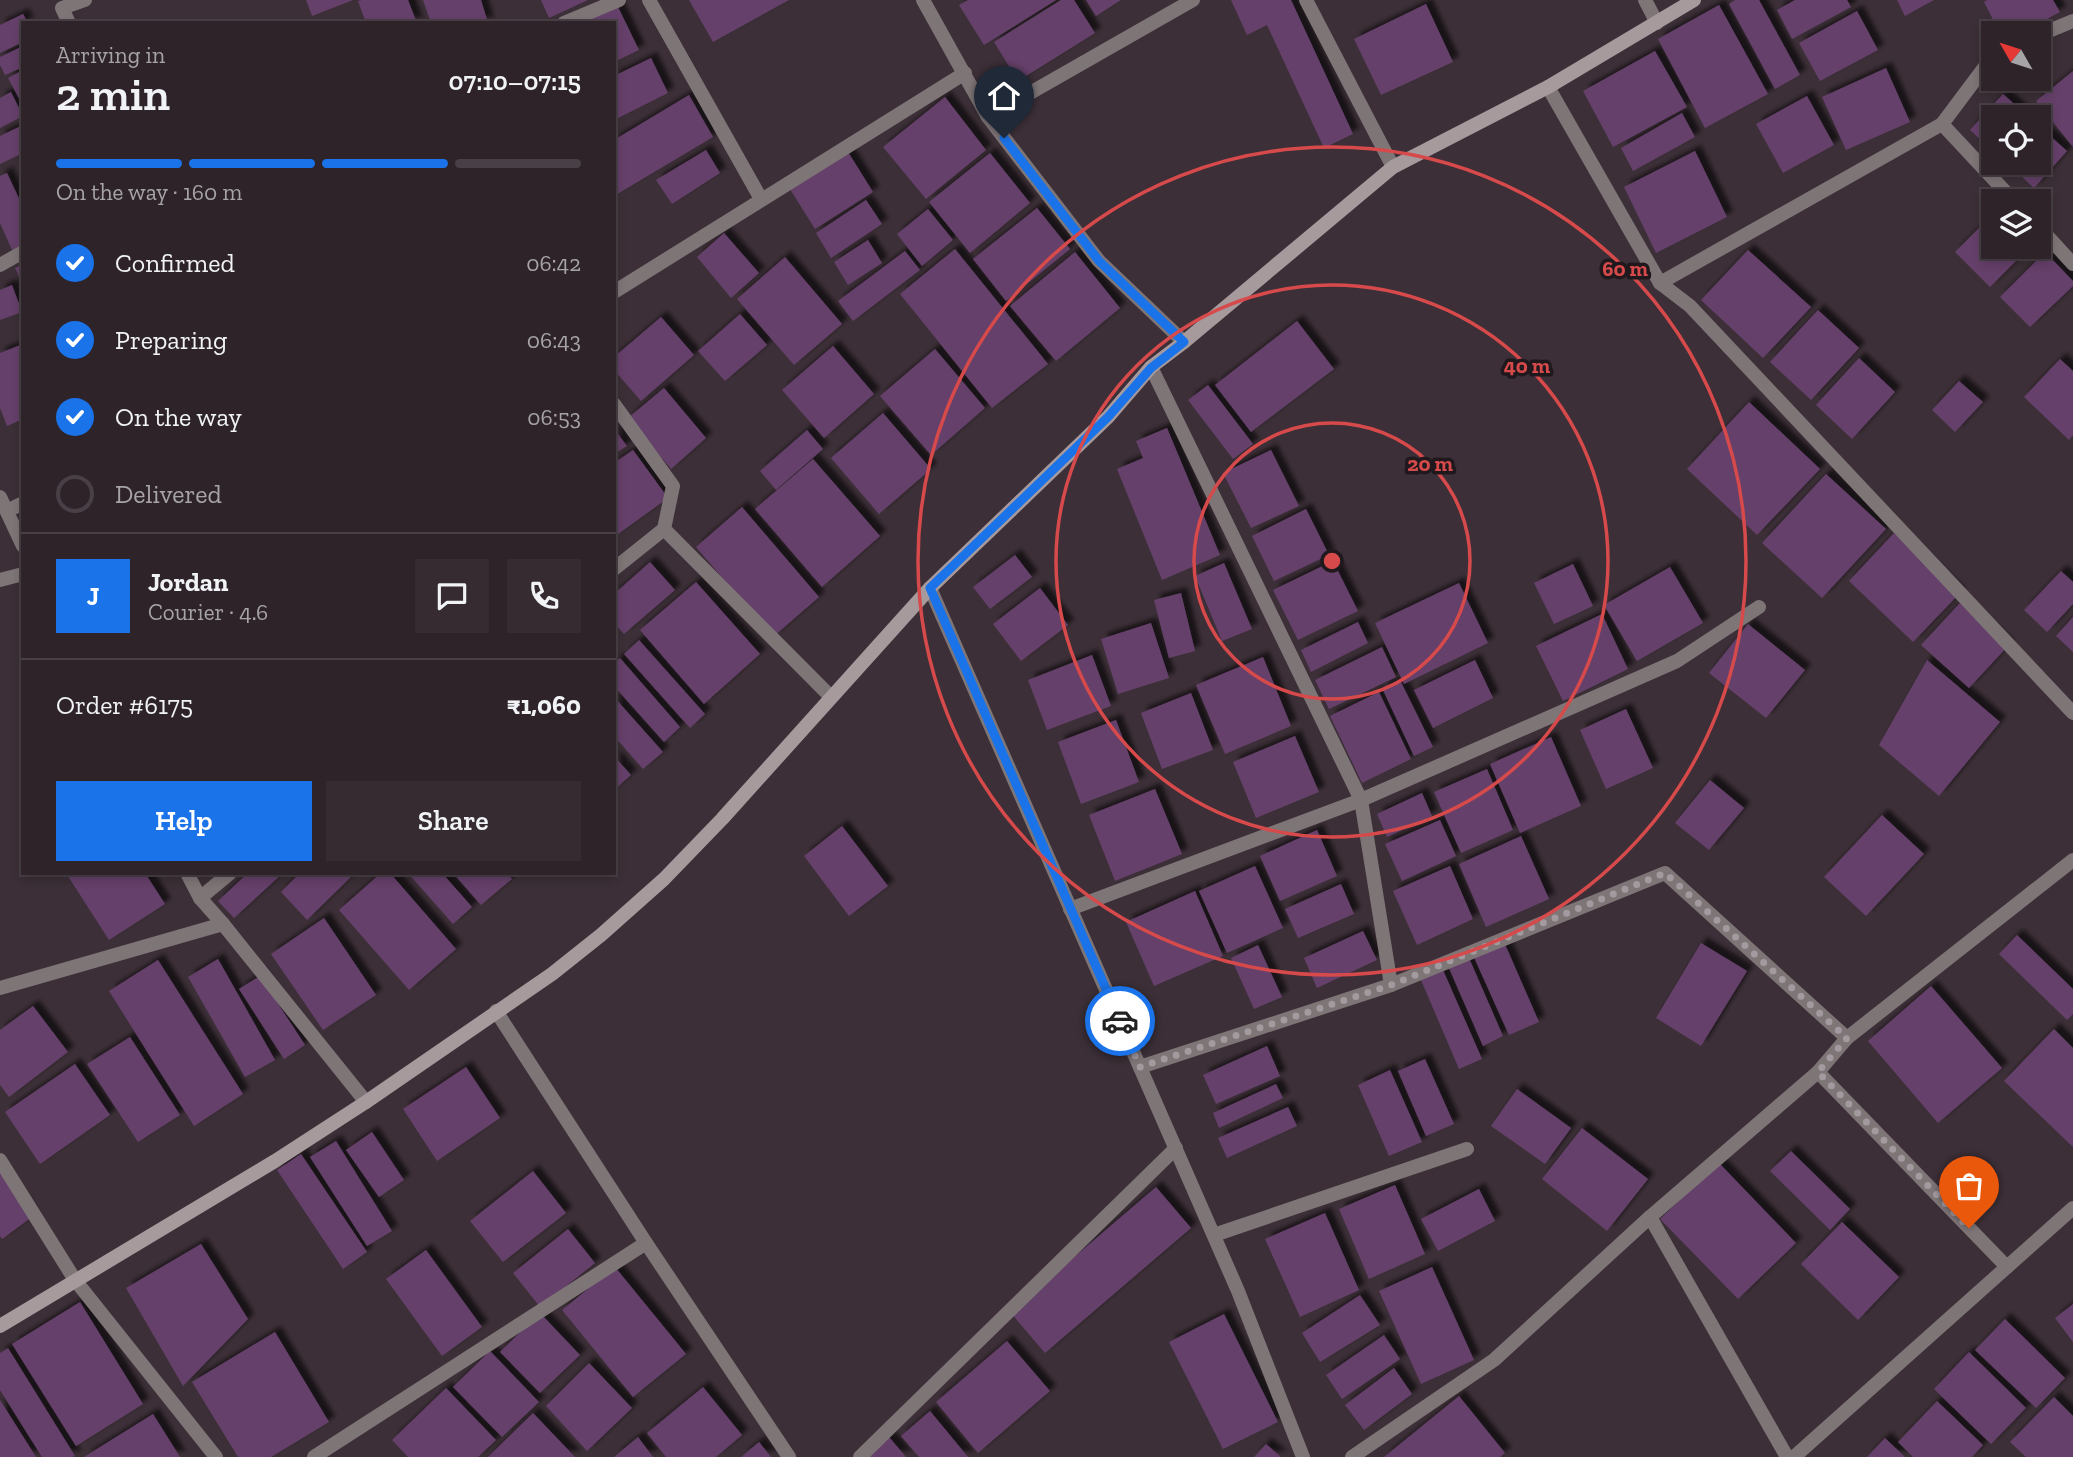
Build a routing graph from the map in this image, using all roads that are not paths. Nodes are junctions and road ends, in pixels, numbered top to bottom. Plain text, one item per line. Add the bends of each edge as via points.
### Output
1 (85, 0) edge
2 (620, 0) edge
3 (649, 0) edge
4 (923, 0) edge
5 (1306, 0) edge
6 (1645, 0) edge
7 (1693, 0) edge
8 (1187, 2) edge
9 (68, 21) edge
10 (569, 21) edge
11 (2073, 22) edge
12 (1657, 23) junction
13 (2051, 30) edge
14 (1981, 72) edge
15 (965, 73) junction
16 (1548, 87) junction
17 (988, 117) junction
18 (1942, 124) junction
19 (1393, 167) junction
20 (2003, 189) edge
21 (761, 199) junction
22 (2051, 240) edge
23 (21, 253) edge
24 (2073, 264) edge
25 (0, 265) edge
26 (1660, 283) junction
27 (616, 291) edge
28 (1184, 342) junction
29 (1151, 368) junction
30 (616, 407) edge
31 (0, 497) edge
32 (21, 504) edge
33 (6, 511) junction
34 (664, 529) junction
35 (21, 542) edge
36 (616, 567) edge
37 (21, 575) edge
38 (0, 580) edge
39 (930, 588) junction
40 (1759, 607) dead end
41 (831, 697) junction
42 (2073, 713) edge
43 (1362, 800) junction
44 (2073, 860) edge
45 (188, 875) edge
46 (228, 875) edge
47 (200, 898) junction
48 (1070, 909) junction
49 (223, 924) junction
50 (1391, 985) junction
51 (0, 988) edge
52 (496, 1011) junction
53 (1847, 1038) junction
54 (1140, 1067) junction
55 (1818, 1072) junction
56 (366, 1102) junction
57 (1176, 1148) junction
58 (1467, 1149) dead end
59 (0, 1160) edge
60 (2073, 1208) edge
61 (1650, 1217) junction
62 (1214, 1235) junction
63 (646, 1243) junction
64 (2007, 1267) junction
65 (75, 1280) junction
66 (0, 1326) edge
67 (216, 1457) edge
68 (314, 1457) edge
69 (789, 1457) edge
70 (860, 1457) edge
71 (1303, 1457) edge
72 (1352, 1457) edge
73 (1787, 1457) edge
74 (1794, 1457) edge

1 - 9 street via 62,8
2 - 10 street
3 - 21 street
4 - 15 street
5 - 19 street
6 - 12 street
7 - 12 main road
8 - 17 street
11 - 13 street
12 - 16 main road
14 - 18 street
15 - 17 street
15 - 21 street
16 - 19 main road
16 - 26 street
17 - 28 street via 1099,261
18 - 20 street
18 - 26 street
19 - 28 main road
21 - 27 street
22 - 24 street
23 - 25 street
26 - 42 street via 1690,306
28 - 29 main road
29 - 39 main road via 1108,417
29 - 43 street
30 - 34 street via 673,486
31 - 33 street
32 - 33 street
33 - 35 street
34 - 36 street
34 - 41 street
37 - 38 street
39 - 41 main road
39 - 48 street
40 - 43 street via 1676,661
41 - 52 main road via 664,879 552,974
43 - 48 street
43 - 50 street
44 - 53 street
45 - 47 street
46 - 47 street
47 - 49 street
48 - 54 street
49 - 51 street
49 - 56 street
50 - 53 street via 1665,873
50 - 54 street
52 - 56 main road
52 - 63 street
53 - 55 street
54 - 57 street
55 - 61 street
55 - 64 street
56 - 65 main road
57 - 62 street
57 - 70 street
58 - 62 street
59 - 65 street
60 - 64 street
61 - 72 street via 1493,1360
61 - 73 street
62 - 71 street
63 - 68 street
63 - 69 street
64 - 74 street
65 - 66 main road
65 - 67 street

